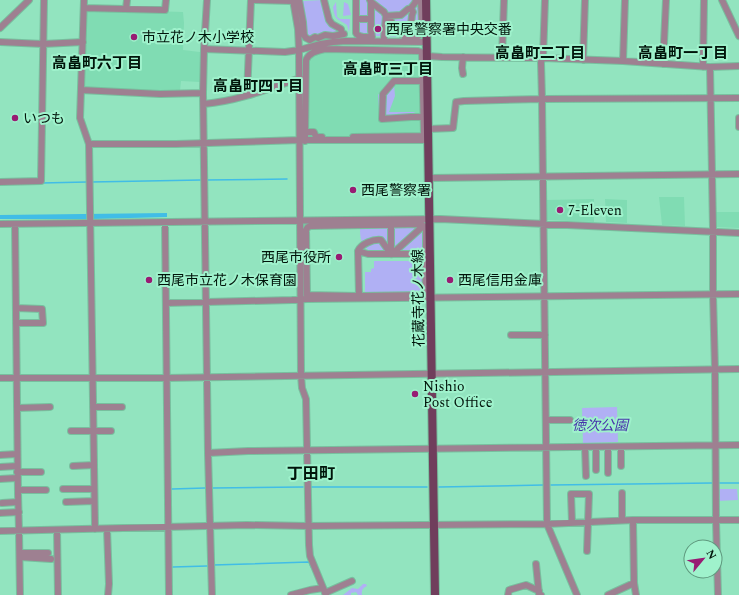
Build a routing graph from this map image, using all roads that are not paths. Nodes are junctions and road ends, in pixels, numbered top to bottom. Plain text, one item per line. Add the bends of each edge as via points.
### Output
1 (29, 0) edge
2 (44, 0) edge
3 (84, 0) edge
4 (127, 0) edge
5 (166, 0) edge
6 (208, 0) edge
7 (251, 0) edge
8 (255, 0) edge
9 (297, 0) edge
10 (324, 0) edge
11 (356, 0) edge
12 (416, 0) edge
13 (421, 0) edge
14 (426, 0) edge
15 (504, 0) edge
16 (545, 0) edge
17 (585, 0) edge
18 (625, 0) edge
19 (666, 0) edge
20 (704, 0) edge
21 (722, 0) edge
22 (370, 1) edge
23 (84, 8) junction
24 (410, 8) junction
25 (126, 9) junction
26 (386, 16) junction
27 (356, 19) junction
28 (371, 19) junction
29 (0, 28) edge
30 (739, 36) edge
31 (406, 37) junction
32 (372, 38) junction
33 (384, 38) junction
34 (0, 42) edge
35 (83, 42) junction
36 (427, 42) junction
37 (43, 44) junction
38 (204, 49) junction
39 (299, 50) junction
40 (249, 51) junction
41 (427, 56) junction
42 (463, 57) junction
43 (502, 57) junction
44 (543, 58) junction
45 (583, 60) junction
46 (623, 61) junction
47 (663, 64) junction
48 (703, 66) junction
49 (739, 66) edge
50 (710, 67) junction
51 (463, 74) dead end
52 (300, 78) junction
53 (423, 81) junction
54 (81, 90) junction
55 (203, 93) junction
56 (247, 96) junction
57 (711, 98) junction
58 (739, 98) edge
59 (542, 99) junction
60 (204, 104) junction
61 (423, 117) junction
62 (739, 118) edge
63 (739, 127) edge
64 (305, 132) junction
65 (426, 135) junction
66 (302, 140) junction
67 (204, 143) junction
68 (89, 144) junction
69 (712, 174) junction
70 (739, 174) edge
71 (543, 177) junction
72 (429, 178) junction
73 (0, 182) edge
74 (429, 219) junction
75 (300, 221) junction
76 (165, 222) junction
77 (205, 222) junction
78 (90, 223) junction
79 (0, 224) edge
80 (15, 224) junction
81 (391, 224) junction
82 (544, 224) junction
83 (422, 228) dead end
84 (713, 232) junction
85 (739, 233) edge
86 (358, 251) junction
87 (392, 254) junction
88 (426, 254) junction
89 (739, 294) edge
90 (713, 295) junction
91 (359, 296) junction
92 (545, 296) junction
93 (431, 298) junction
94 (300, 300) junction
95 (166, 302) junction
96 (206, 302) junction
97 (16, 308) junction
98 (16, 323) junction
99 (545, 335) junction
100 (511, 336) dead end
101 (739, 369) edge
102 (716, 370) junction
103 (545, 373) junction
104 (432, 374) junction
105 (301, 375) junction
106 (207, 377) junction
107 (0, 378) edge
108 (17, 378) junction
109 (93, 378) junction
110 (166, 378) junction
111 (50, 407) dead end
112 (93, 407) junction
113 (122, 407) dead end
114 (17, 408) junction
115 (546, 420) junction
116 (570, 420) dead end
117 (71, 431) dead end
118 (93, 431) junction
119 (111, 431) dead end
120 (716, 445) junction
121 (739, 445) edge
122 (585, 447) junction
123 (596, 447) junction
124 (608, 447) junction
125 (621, 447) junction
126 (547, 448) junction
127 (433, 449) junction
128 (307, 451) junction
129 (208, 452) junction
130 (17, 454) junction
131 (0, 455) edge
132 (94, 465) junction
133 (74, 466) dead end
134 (621, 466) dead end
135 (0, 467) edge
136 (596, 470) dead end
137 (17, 472) junction
138 (41, 472) dead end
139 (608, 473) dead end
140 (586, 476) dead end
141 (0, 479) edge
142 (63, 489) dead end
143 (94, 489) junction
144 (18, 490) junction
145 (46, 490) dead end
146 (622, 493) dead end
147 (94, 501) junction
148 (18, 502) junction
149 (66, 502) dead end
150 (2, 503) dead end
151 (19, 512) junction
152 (0, 513) edge
153 (622, 520) junction
154 (633, 520) junction
155 (739, 520) edge
156 (716, 521) junction
157 (572, 522) junction
158 (588, 522) junction
159 (434, 524) junction
160 (547, 524) junction
161 (210, 526) junction
162 (308, 526) junction
163 (168, 527) junction
164 (95, 529) junction
165 (107, 529) junction
166 (57, 530) junction
167 (0, 531) edge
168 (19, 531) junction
169 (587, 552) dead end
170 (20, 555) junction
171 (50, 556) dead end
172 (536, 564) dead end
173 (352, 581) dead end
174 (634, 583) junction
175 (325, 592) edge
176 (540, 593) edge
177 (20, 595) edge
178 (58, 595) edge
179 (108, 595) edge
180 (169, 595) edge
181 (212, 595) edge
182 (291, 595) edge
183 (435, 595) edge
184 (508, 595) edge
185 (577, 595) edge
186 (608, 595) edge
187 (636, 595) edge
188 (718, 595) edge

1 - 29 street
2 - 37 street
3 - 23 street
4 - 25 street
5 - 25 street via 165,10
6 - 38 street
7 - 40 street
8 - 9 street
9 - 10 street via 304,34 310,40 324,35 343,34 341,29 329,20
9 - 39 street
11 - 27 street
12 - 24 street
13 - 31 street via 422,32 414,38
14 - 36 main road, 花蔵寺花ノ木線
15 - 43 street
16 - 44 street
17 - 45 street
18 - 46 street
19 - 47 street
20 - 48 street
21 - 30 street
22 - 26 street
22 - 28 street
23 - 25 street
23 - 35 street
24 - 26 street via 399,16
24 - 31 street via 413,12
26 - 31 street via 394,30
26 - 33 street
27 - 28 street
27 - 32 street via 357,36
28 - 32 street
31 - 33 street
32 - 33 street
34 - 37 street
35 - 37 street
35 - 54 street
36 - 39 street via 333,42
36 - 41 main road, 花蔵寺花ノ木線
37 - 73 street via 41,181
38 - 40 street
38 - 55 street
39 - 40 street
39 - 52 street
40 - 56 street
41 - 42 street
41 - 65 main road, 花蔵寺花ノ木線
42 - 43 street
42 - 51 street
43 - 44 street
44 - 45 street
44 - 59 street
45 - 46 street
46 - 47 street
47 - 48 street
48 - 50 street
49 - 50 street
50 - 57 street
52 - 56 street
52 - 66 street
53 - 61 street
53 - 61 street via 394,81 383,94 382,119
53 - 64 street via 422,54 418,51 325,49 313,52 306,60
54 - 55 street via 160,94
54 - 68 street via 80,118
55 - 60 street
56 - 60 street via 221,103
57 - 58 street
57 - 59 street
57 - 69 street
59 - 65 street via 456,102 453,128
59 - 71 street
60 - 67 street
61 - 65 street
62 - 63 street
64 - 65 street via 314,132 316,137
64 - 66 street
65 - 66 street
65 - 72 main road, 花蔵寺花ノ木線
66 - 67 street
66 - 75 street
67 - 68 street
67 - 77 street
68 - 78 street
69 - 70 street
69 - 71 street
69 - 84 street
71 - 72 street
71 - 82 street
72 - 74 main road, 花蔵寺花ノ木線
74 - 75 street
74 - 82 street
74 - 93 main road, 花蔵寺花ノ木線
75 - 77 street
75 - 94 street
76 - 77 street
76 - 78 street
76 - 95 street
77 - 96 street
78 - 80 street
78 - 109 street
79 - 80 street
80 - 97 street
81 - 87 street
81 - 88 street via 421,224 426,228
81 - 91 street via 311,226 306,230 307,295
82 - 84 street
82 - 92 street
83 - 87 street
84 - 85 street
84 - 90 street
86 - 87 street via 368,254
86 - 87 street via 360,247 378,239
86 - 91 street
87 - 88 street
88 - 91 street via 426,295
89 - 90 street
90 - 92 street
90 - 102 street
92 - 93 street
92 - 99 street
93 - 94 street
93 - 104 main road, 花蔵寺花ノ木線
94 - 96 street
94 - 105 street
95 - 96 street
95 - 110 street
96 - 106 street
97 - 98 street
97 - 98 street via 42,309 43,323
98 - 108 street
99 - 100 street
99 - 103 street
101 - 102 street
102 - 103 street
102 - 120 street
103 - 104 street
103 - 115 street
104 - 105 street
104 - 127 main road, 花蔵寺花ノ木線
105 - 106 street
105 - 128 street via 306,399
106 - 110 street
106 - 129 street
107 - 108 street
108 - 109 street
108 - 114 street
109 - 110 street
109 - 112 street
110 - 163 street
111 - 114 street
112 - 113 street
112 - 118 street
114 - 130 street
115 - 116 street
115 - 126 street
117 - 118 street
118 - 119 street
118 - 132 street
120 - 121 street
120 - 125 street
120 - 156 street
122 - 123 street
122 - 126 street
122 - 140 street
123 - 124 street
123 - 136 street
124 - 125 street
124 - 139 street
125 - 134 street
126 - 127 street
126 - 160 street
127 - 128 street
127 - 159 main road, 花蔵寺花ノ木線
128 - 129 street
128 - 162 street
129 - 161 street
130 - 131 street
130 - 137 street
132 - 133 street
132 - 143 street
135 - 137 street
137 - 138 street
137 - 141 street
137 - 144 street
142 - 143 street
143 - 147 street
144 - 145 street
144 - 148 street
146 - 153 street
147 - 149 street
147 - 164 street
148 - 150 street
148 - 151 street
151 - 152 street
151 - 168 street
153 - 154 street
153 - 158 street
154 - 156 street
154 - 174 street
155 - 156 street
156 - 188 street
157 - 158 street
157 - 158 street via 571,494 588,494
157 - 160 street
158 - 169 street
159 - 160 street
159 - 162 street
159 - 183 main road, 花蔵寺花ノ木線
160 - 185 street
161 - 162 street
161 - 163 street
161 - 181 street
162 - 175 street via 310,556
163 - 165 street
163 - 180 street
164 - 165 street
164 - 166 street
165 - 179 street
166 - 168 street
166 - 178 street
167 - 168 street
168 - 170 street
170 - 171 street
170 - 177 street
172 - 176 street
173 - 175 street
174 - 186 street
174 - 187 street
175 - 182 street via 310,590
176 - 184 street via 526,585 509,590

